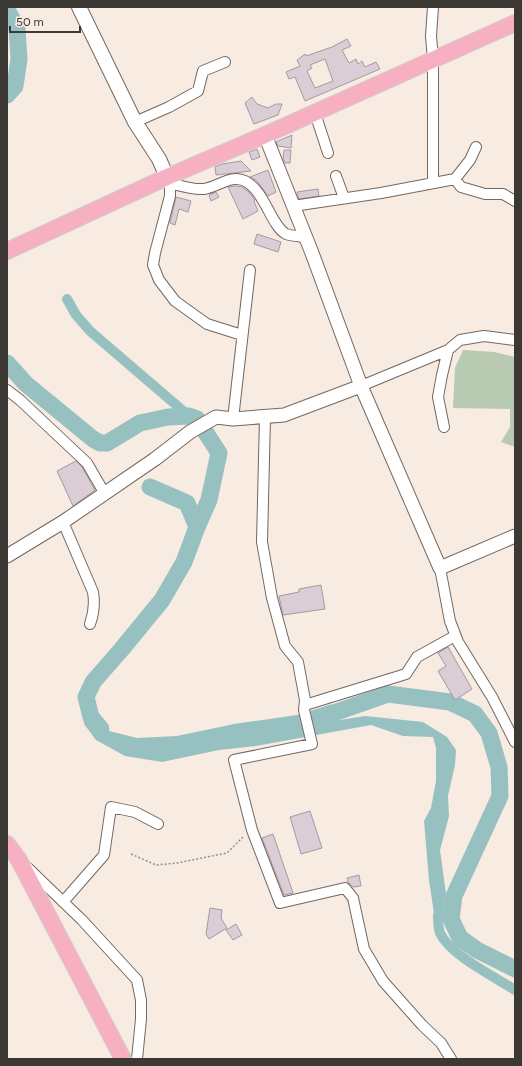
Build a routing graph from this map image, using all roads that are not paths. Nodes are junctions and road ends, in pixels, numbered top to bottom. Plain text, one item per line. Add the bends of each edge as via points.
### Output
1 (79, 7) edge
2 (433, 7) edge
3 (515, 22) edge
4 (433, 60) junction
5 (225, 62) dead end
6 (315, 113) junction
7 (135, 122) junction
8 (266, 135) junction
9 (476, 147) dead end
10 (328, 154) dead end
11 (336, 176) dead end
12 (455, 179) junction
13 (169, 180) junction
14 (433, 183) junction
15 (344, 198) junction
16 (515, 201) edge
17 (293, 206) junction
18 (305, 237) junction
19 (7, 251) edge
20 (250, 270) dead end
21 (242, 335) junction
22 (515, 340) edge
23 (448, 350) junction
24 (361, 386) junction
25 (7, 390) edge
26 (265, 417) junction
27 (233, 419) junction
28 (444, 427) dead end
29 (105, 494) junction
30 (63, 522) junction
31 (515, 536) edge
32 (7, 556) edge
33 (440, 568) junction
34 (90, 624) dead end
35 (455, 636) junction
36 (305, 707) junction
37 (515, 742) edge
38 (158, 824) dead end
39 (7, 844) edge
40 (19, 860) junction
41 (62, 902) junction
42 (123, 1059) edge
43 (137, 1059) edge
44 (451, 1059) edge

1 - 7 main road
2 - 4 street
3 - 4 main road
4 - 6 main road
4 - 14 street
5 - 7 street via 203,71 198,91
6 - 8 main road
6 - 10 street
7 - 13 main road
8 - 13 main road
8 - 17 street
9 - 12 street via 470,160
11 - 15 street
12 - 14 street
12 - 16 street via 462,187 485,194 503,194
13 - 18 street via 190,188 205,189 236,178 245,181 256,189 286,234
13 - 19 main road
13 - 21 street via 170,196 153,265 160,280 175,301 207,324
14 - 15 street
15 - 17 street
17 - 18 street
18 - 24 street
20 - 21 street
21 - 27 street
22 - 23 street via 484,336 460,340
23 - 24 street
23 - 28 street via 438,397
24 - 26 street via 284,415
24 - 33 street
25 - 29 street via 88,463
26 - 27 street
26 - 36 street via 262,542 272,598 285,646 298,662
27 - 29 street via 216,417 190,432
29 - 30 street
30 - 32 street
30 - 34 street via 93,592 95,602
31 - 33 street
33 - 35 street
35 - 36 street via 417,657 406,674
35 - 37 street via 492,697
36 - 44 street via 312,744 234,760 252,830 267,873 280,903 345,888 352,898 364,950 383,981 441,1043
38 - 41 street via 134,812 112,807 104,855
39 - 40 main road
40 - 41 street
40 - 42 main road
41 - 43 street via 137,980 141,1000

